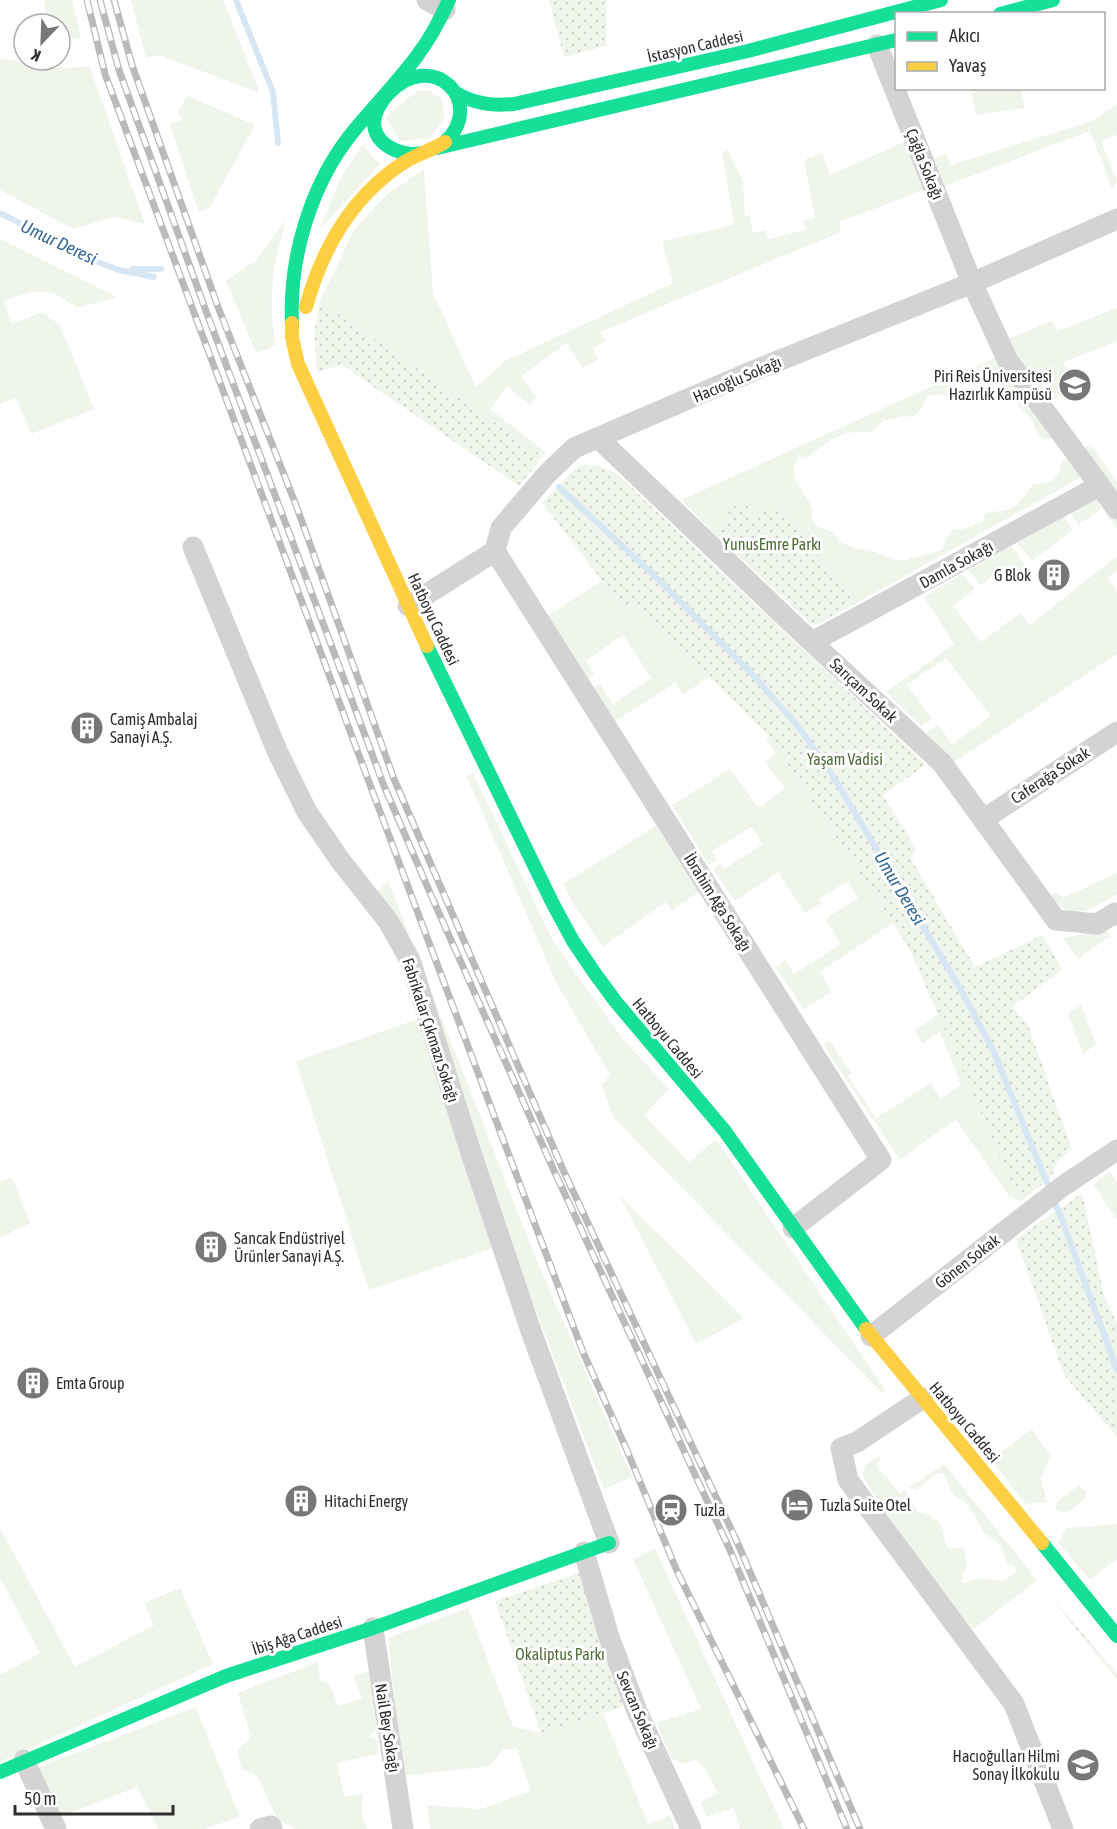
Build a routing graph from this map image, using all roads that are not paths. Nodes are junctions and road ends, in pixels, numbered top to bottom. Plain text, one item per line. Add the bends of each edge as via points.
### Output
1 (427, 0) edge
2 (941, 0) edge
3 (1053, 0) edge
4 (449, 4) edge
5 (895, 12) edge
6 (896, 12) edge
7 (1008, 12) edge
8 (446, 41) dead end
9 (887, 42) edge
10 (895, 65) edge
11 (444, 70) dead end
12 (453, 90) junction
13 (904, 90) edge
14 (388, 93) junction
15 (437, 148) junction
16 (422, 153) junction
17 (1117, 219) edge
18 (972, 283) junction
19 (309, 388) junction
20 (598, 438) junction
21 (1099, 486) junction
22 (1117, 509) edge
23 (193, 547) dead end
24 (495, 551) junction
25 (408, 606) junction
26 (812, 642) junction
27 (1117, 732) edge
28 (984, 819) junction
29 (1116, 914) edge
30 (1117, 1150) edge
31 (793, 1228) junction
32 (871, 1336) junction
33 (923, 1398) junction
34 (609, 1543) joint
35 (584, 1552) junction
36 (373, 1628) junction
37 (1117, 1636) edge
38 (24, 1760) junction
39 (0, 1772) edge
40 (56, 1829) edge
41 (260, 1829) edge
42 (272, 1829) edge
43 (403, 1829) edge
44 (691, 1829) edge
45 (1063, 1829) edge

1 - 4 street
2 - 6 main road, İstasyon Caddesi
3 - 7 main road
4 - 8 main road
4 - 14 main road, Hatboyu Caddesi via 423,51
5 - 12 main road, İstasyon Caddesi via 748,51 514,104 478,103
9 - 10 street, Çağla Sokağı
9 - 15 main road
11 - 12 main road
12 - 14 main road, Hatboyu Caddesi via 433,77 419,75 406,79
12 - 15 main road via 461,103 459,121 452,135
13 - 18 street, Çağla Sokağı
14 - 16 main road, Hatboyu Caddesi via 374,117 377,137 403,154
14 - 19 main road, Hatboyu Caddesi via 349,136 333,162 299,248 291,292 290,328 294,353
15 - 16 main road, Hatboyu Caddesi
16 - 19 main road, Hatboyu Caddesi via 386,174 365,194 340,224 322,258 303,327 303,362
17 - 18 street, Hacıoğlu Sokağı
18 - 20 street, Hacıoğlu Sokağı
18 - 21 street, Çağla Sokağı via 1008,361
19 - 25 main road, Hatboyu Caddesi
20 - 24 street, Hacıoğlu Sokağı via 574,448 547,474 501,528
20 - 26 street, Sarıçam Sokak
21 - 22 street, Çağla Sokağı
21 - 26 street, Damla Sokağı
23 - 34 street, Fabrikalar Çıkmazı Sokağı via 278,753 307,812 388,921 410,960 532,1334
24 - 25 street
24 - 31 street, İbrahim Ağa Sokağı via 881,1160
25 - 31 main road, Hatboyu Caddesi via 573,940 616,1002 724,1130
26 - 28 street, Sarıçam Sokak via 942,763
27 - 28 street, Caferağa Sokak
28 - 29 street, Sarıçam Sokak via 1056,921 1096,924
30 - 32 street, Gönen Sokak via 1063,1186
31 - 32 main road, Hatboyu Caddesi
32 - 33 main road, Hatboyu Caddesi
33 - 37 main road, Hatboyu Caddesi
33 - 45 street via 857,1442 841,1448 848,1479 1014,1704
34 - 35 main road, İbiş Ağa Caddesi
35 - 36 main road, İbiş Ağa Caddesi
35 - 44 street, Sevcan Sokağı via 633,1701
36 - 38 main road, İbiş Ağa Caddesi via 226,1676
36 - 43 street, Nail Bey Sokağı
38 - 39 main road, İbiş Ağa Caddesi
38 - 40 street
41 - 42 street

